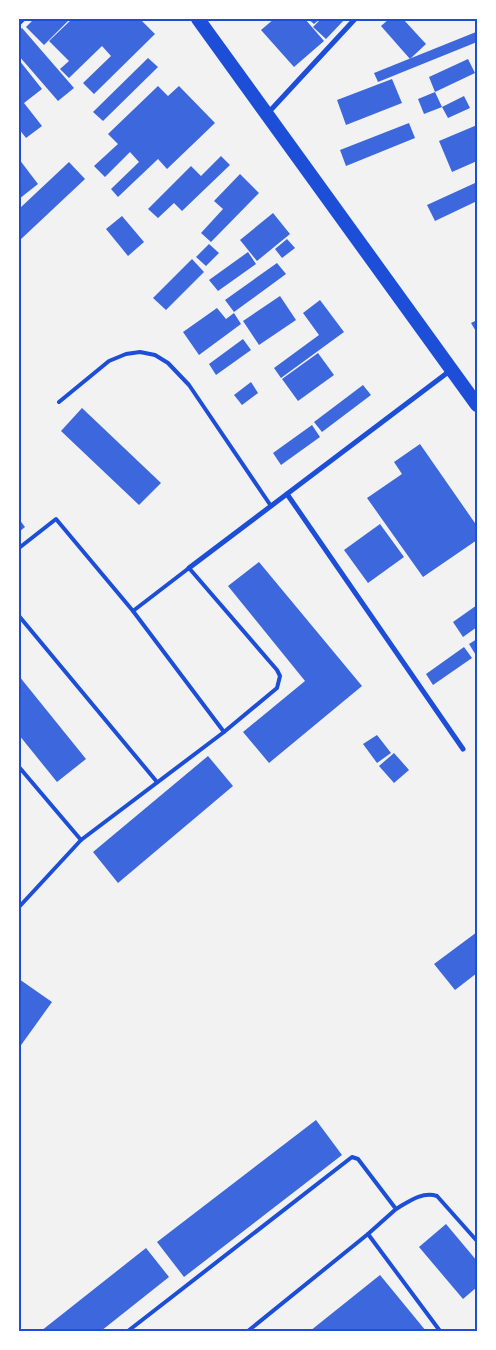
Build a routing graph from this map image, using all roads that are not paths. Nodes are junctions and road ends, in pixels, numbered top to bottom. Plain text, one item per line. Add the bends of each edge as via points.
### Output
1 (23, 19) edge
2 (198, 19) edge
3 (355, 19) edge
4 (19, 22) edge
5 (268, 114) junction
6 (452, 370) junction
7 (59, 402) dead end
8 (477, 405) edge
9 (287, 494) junction
10 (272, 506) junction
11 (19, 548) edge
12 (189, 568) junction
13 (133, 610) junction
14 (19, 616) edge
15 (224, 732) junction
16 (463, 749) dead end
17 (19, 767) edge
18 (157, 782) junction
19 (81, 840) junction
20 (19, 907) edge
21 (396, 1209) junction
22 (368, 1234) junction
23 (477, 1241) edge
24 (128, 1331) edge
25 (248, 1331) edge
26 (440, 1331) edge

1 - 4 street
2 - 5 highway
3 - 5 street
5 - 6 highway
6 - 8 highway
6 - 9 street
7 - 10 lane via 109,362 126,354 155,355 168,363 189,385
9 - 10 street
9 - 16 street
10 - 12 street
11 - 13 lane via 56,519
12 - 13 lane
12 - 15 lane via 280,676 277,688
13 - 15 lane
14 - 18 lane
15 - 18 lane
17 - 19 lane
18 - 19 lane
19 - 20 lane
21 - 22 lane
21 - 23 lane via 418,1197 432,1194
21 - 24 lane via 358,1159 352,1157
22 - 25 lane
22 - 26 lane

